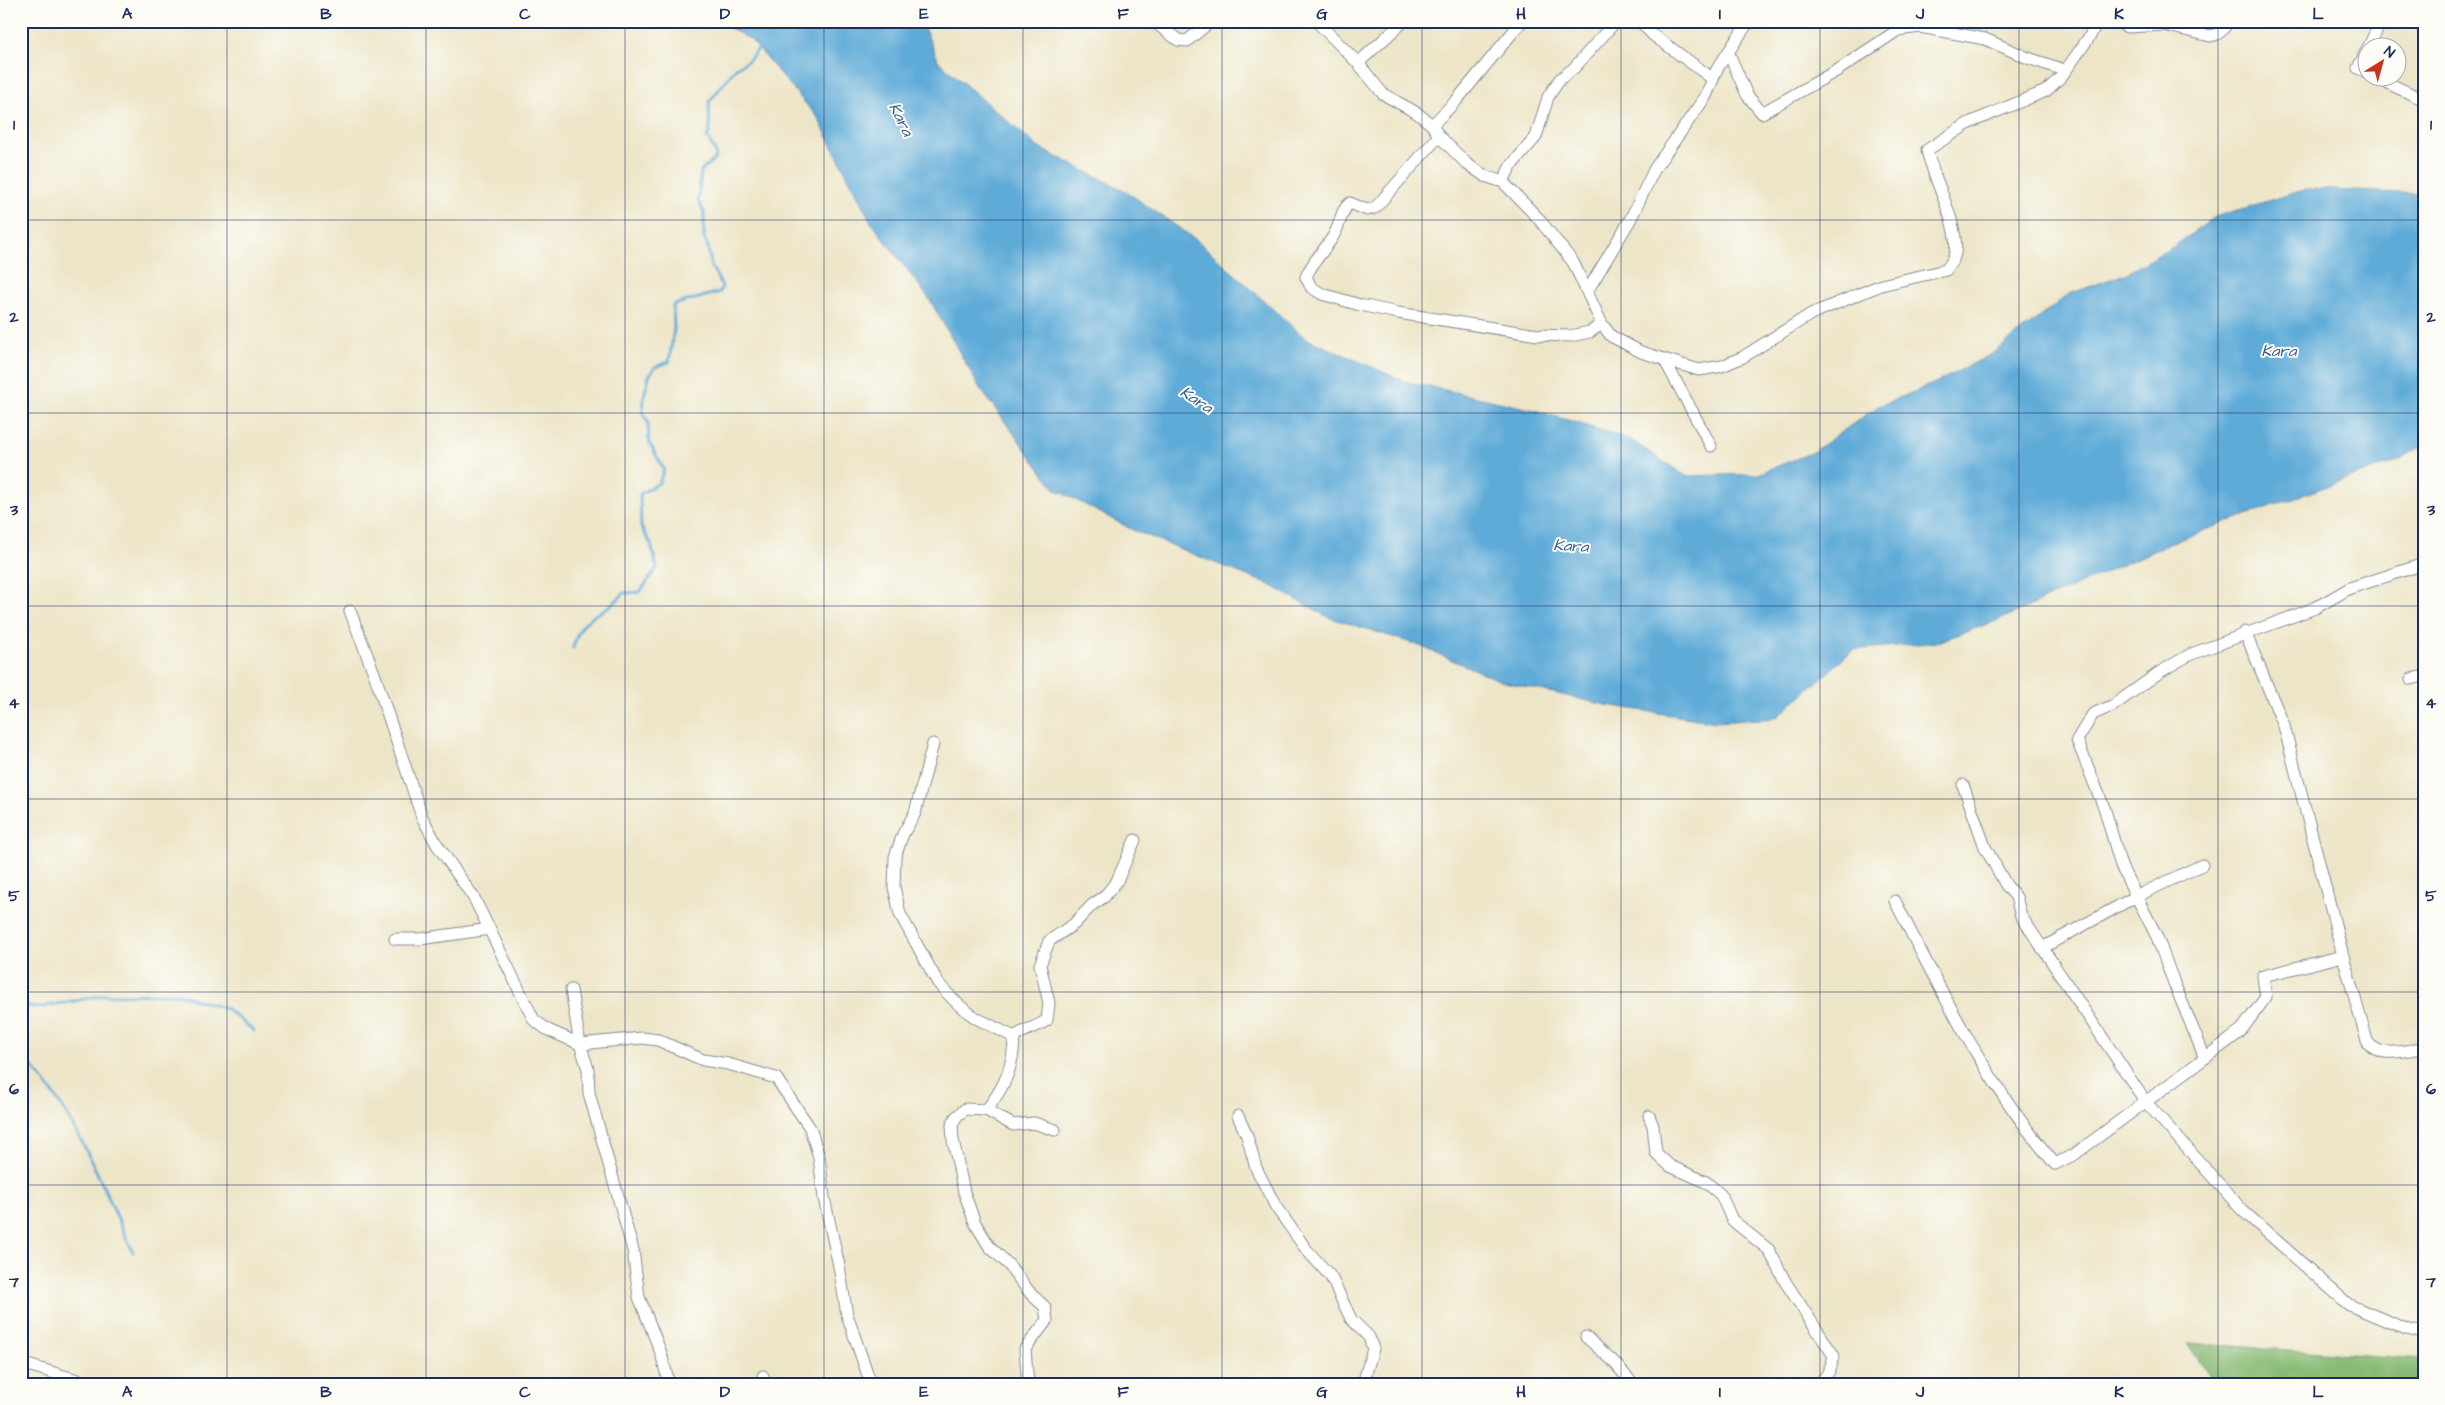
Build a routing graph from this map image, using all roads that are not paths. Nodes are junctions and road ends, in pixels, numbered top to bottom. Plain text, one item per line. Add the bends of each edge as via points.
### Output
1 (1153, 21) edge
2 (1211, 21) edge
3 (1316, 21) edge
4 (1404, 21) edge
5 (1522, 21) edge
6 (1616, 21) edge
7 (1640, 21) edge
8 (1749, 21) edge
9 (2097, 21) edge
10 (2116, 21) edge
11 (2229, 21) edge
12 (2381, 21) edge
13 (2373, 38) edge
14 (1729, 54) junction
15 (1358, 63) junction
16 (2064, 70) junction
17 (1713, 79) junction
18 (2398, 88) edge
19 (2424, 100) edge
20 (1432, 125) junction
21 (1439, 136) junction
22 (1503, 182) junction
23 (1588, 290) junction
24 (1602, 324) junction
25 (1665, 361) junction
26 (1711, 446) dead end
27 (2424, 564) edge
28 (350, 611) dead end
29 (2245, 632) junction
30 (2424, 676) edge
31 (2411, 679) dead end
32 (933, 744) dead end
33 (1963, 785) dead end
34 (1135, 840) dead end
35 (2202, 865) dead end
36 (2136, 897) junction
37 (1895, 900) dead end
38 (490, 929) junction
39 (395, 939) dead end
40 (2042, 948) junction
41 (2343, 956) junction
42 (572, 990) dead end
43 (1014, 1037) junction
44 (580, 1044) junction
45 (2424, 1047) edge
46 (2205, 1058) junction
47 (2145, 1101) junction
48 (986, 1110) junction
49 (1238, 1116) dead end
50 (1649, 1116) dead end
51 (1055, 1130) dead end
52 (2424, 1333) edge
53 (1586, 1337) dead end
54 (21, 1363) edge
55 (91, 1384) edge
56 (669, 1384) edge
57 (871, 1384) edge
58 (1028, 1384) edge
59 (1362, 1384) edge
60 (1633, 1384) edge
61 (1818, 1384) edge

1 - 2 street via 1178,40 1187,41
3 - 15 street
4 - 15 street
5 - 20 street via 1456,102
6 - 22 street via 1560,79 1548,97 1536,137 1510,167
7 - 17 street via 1653,35
8 - 14 street
9 - 16 street via 2090,36
10 - 11 street via 2127,27 2164,25 2210,36 2216,35
12 - 13 street
14 - 16 street via 1747,95 1762,113 1838,70 1898,30 1908,28 1920,27 1985,39
14 - 17 street
15 - 20 street via 1383,94 1418,113
16 - 25 street via 2046,91 1969,123 1927,150 1955,234 1955,252 1946,270 1881,285 1811,314 1743,357 1722,366 1699,370
17 - 23 street via 1706,96 1655,168 1630,220
18 - 19 street
20 - 21 street
21 - 22 street via 1466,164
21 - 24 street via 1376,208 1366,210 1350,203 1345,207 1336,231 1311,264 1306,276 1311,287 1322,294 1360,305 1538,335 1570,336 1590,332
22 - 23 street via 1559,243
23 - 24 street
24 - 25 street via 1611,336 1621,342
25 - 26 street
27 - 29 street via 2350,588 2315,608
28 - 38 street via 422,817
29 - 36 street via 2188,656 2114,705 2093,714 2077,740 2105,810 2121,866
29 - 41 street via 2284,726
30 - 31 street
32 - 43 street via 915,813 895,857 894,887 900,914 938,983 976,1018
33 - 40 street via 1985,847 2016,897 2021,916
34 - 43 street via 1117,881 1104,897 1049,941 1040,965 1049,1003 1047,1020 1037,1028 1023,1030
35 - 36 street
36 - 40 street
36 - 46 street via 2157,937
37 - 47 street via 1966,1038 2013,1113 2055,1164 2075,1154
38 - 39 street via 420,939
38 - 44 street via 534,1020
40 - 47 street
41 - 45 street via 2371,1048 2379,1052
41 - 46 street via 2263,976 2266,998 2240,1032
42 - 44 street
43 - 48 street via 1008,1074 998,1096
44 - 56 street via 588,1069 589,1092 633,1250 639,1297 661,1353
44 - 57 street via 642,1038 658,1040 703,1060 776,1078 810,1128 819,1157 847,1315
46 - 47 street
47 - 52 street via 2243,1211 2349,1305 2406,1329
48 - 51 street via 1013,1125 1034,1123
48 - 58 street via 965,1109 956,1117 952,1125 953,1140 964,1192 975,1223 989,1246 1046,1307 1047,1320 1025,1349
49 - 59 street via 1256,1168 1276,1207 1331,1277 1351,1319 1369,1337 1373,1349
50 - 61 street via 1656,1152 1670,1166 1706,1182 1721,1195 1732,1220 1769,1250 1776,1260 1786,1283 1834,1356 1832,1366
53 - 60 street
54 - 55 street

